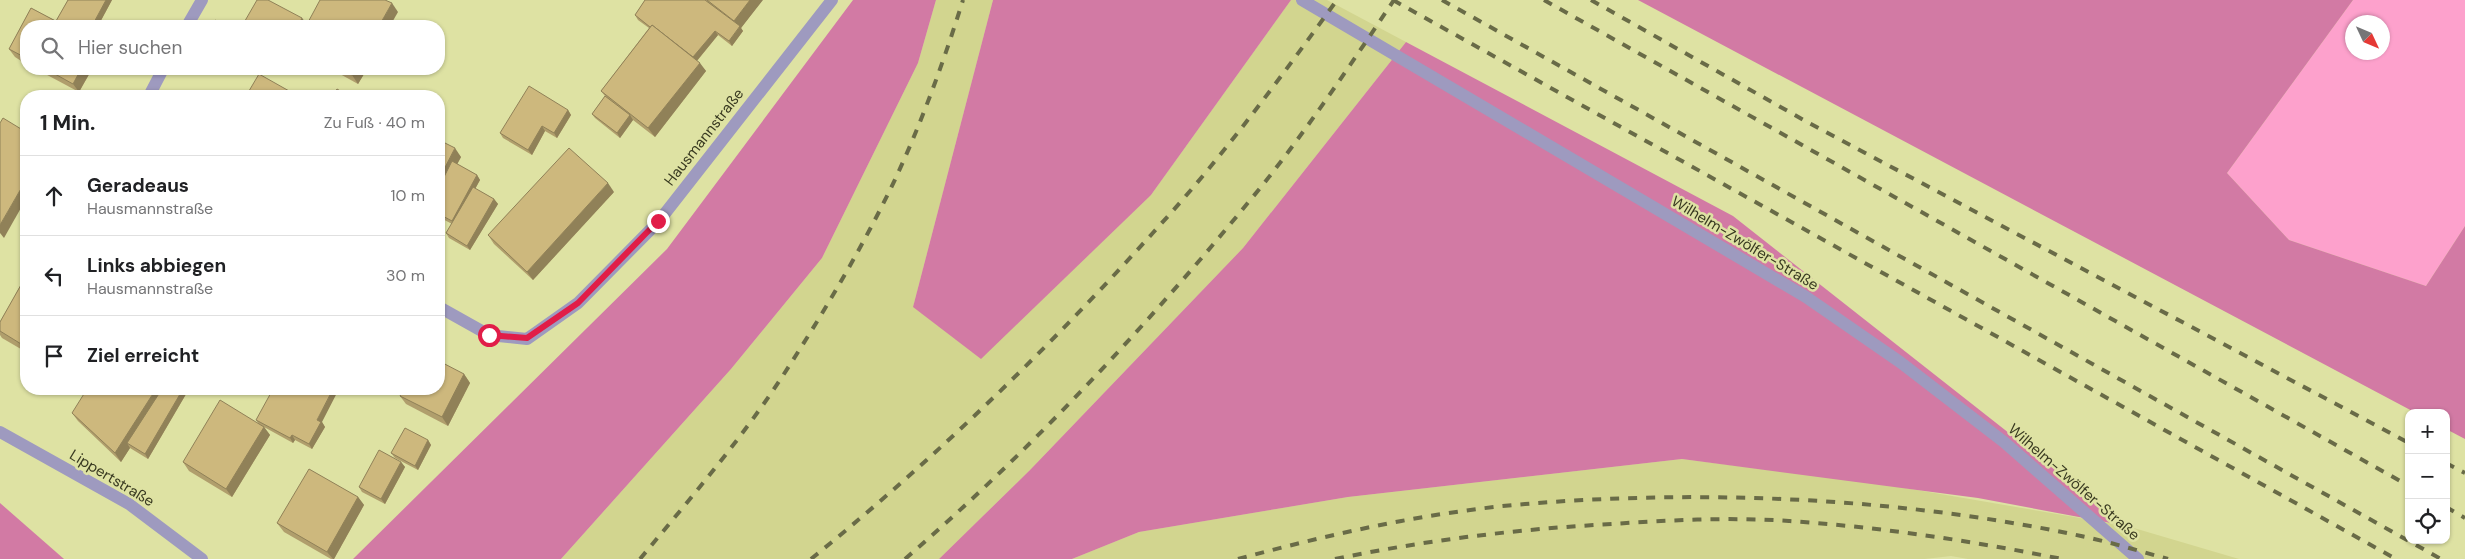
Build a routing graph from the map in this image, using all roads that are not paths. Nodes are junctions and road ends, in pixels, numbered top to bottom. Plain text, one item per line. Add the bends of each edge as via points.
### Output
1 (202, 0) edge
2 (832, 0) edge
3 (1302, 0) edge
4 (190, 20) edge
5 (160, 75) edge
6 (153, 90) edge
7 (445, 310) edge
8 (0, 432) edge
9 (202, 559) edge
10 (2138, 559) edge

1 - 4 street
2 - 7 street, Hausmannstraße via 658,221 578,303 527,338 489,335
3 - 10 street, Wilhelm-Zwölfer-Straße via 1806,297 1900,362 2004,442
5 - 6 street
8 - 9 street, Lippertstraße via 129,504

